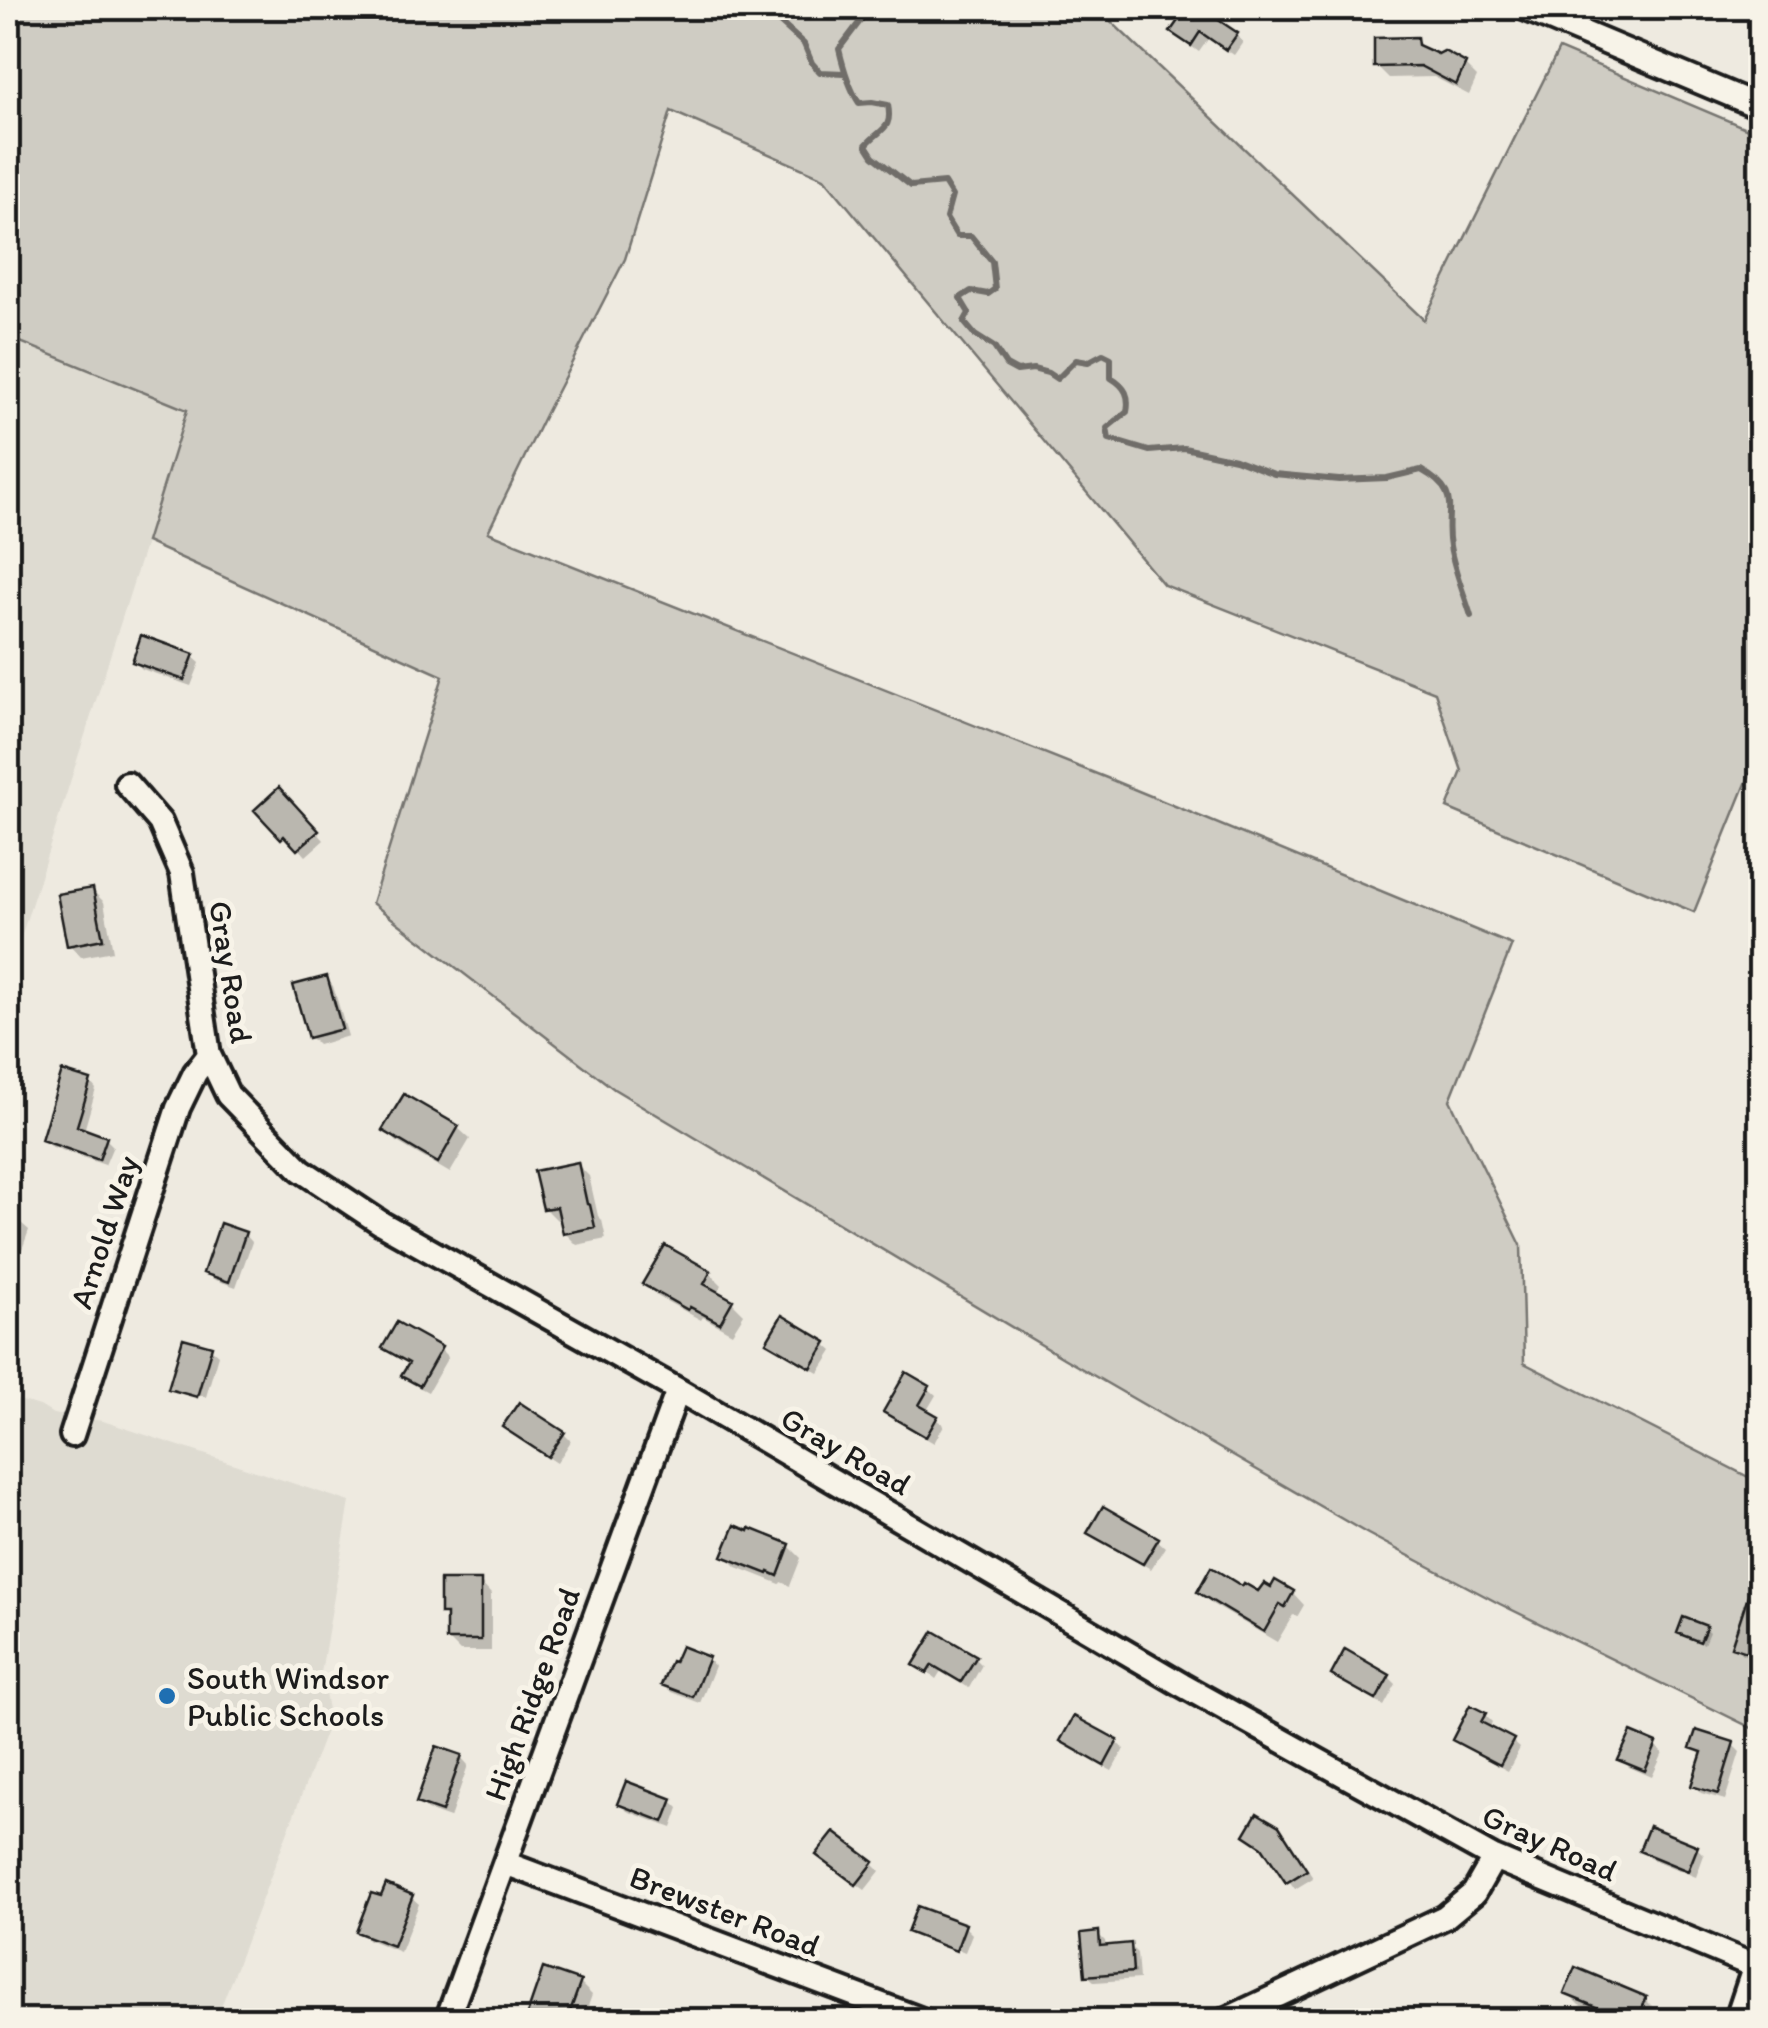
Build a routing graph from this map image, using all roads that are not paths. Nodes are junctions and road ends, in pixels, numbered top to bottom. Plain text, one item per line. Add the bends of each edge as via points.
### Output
1 (1524, 8) edge
2 (1760, 108) edge
3 (127, 784) dead end
4 (209, 1055) junction
5 (678, 1390) junction
6 (72, 1435) dead end
7 (1494, 1858) junction
8 (505, 1862) junction
9 (1760, 1965) edge
10 (448, 2020) edge
11 (922, 2020) edge
12 (1225, 2020) edge
13 (1741, 2020) edge

1 - 2 street
3 - 4 street, Gray Road via 160,822 182,872
4 - 5 street, Gray Road via 228,1096 301,1170
4 - 6 street, Arnold Way via 178,1108
5 - 7 street, Gray Road via 1182,1685
5 - 8 street, High Ridge Road
7 - 9 street, Gray Road
7 - 12 street via 1474,1894 1445,1918
8 - 10 street, High Ridge Road
8 - 11 street, Brewster Road
9 - 13 main road

